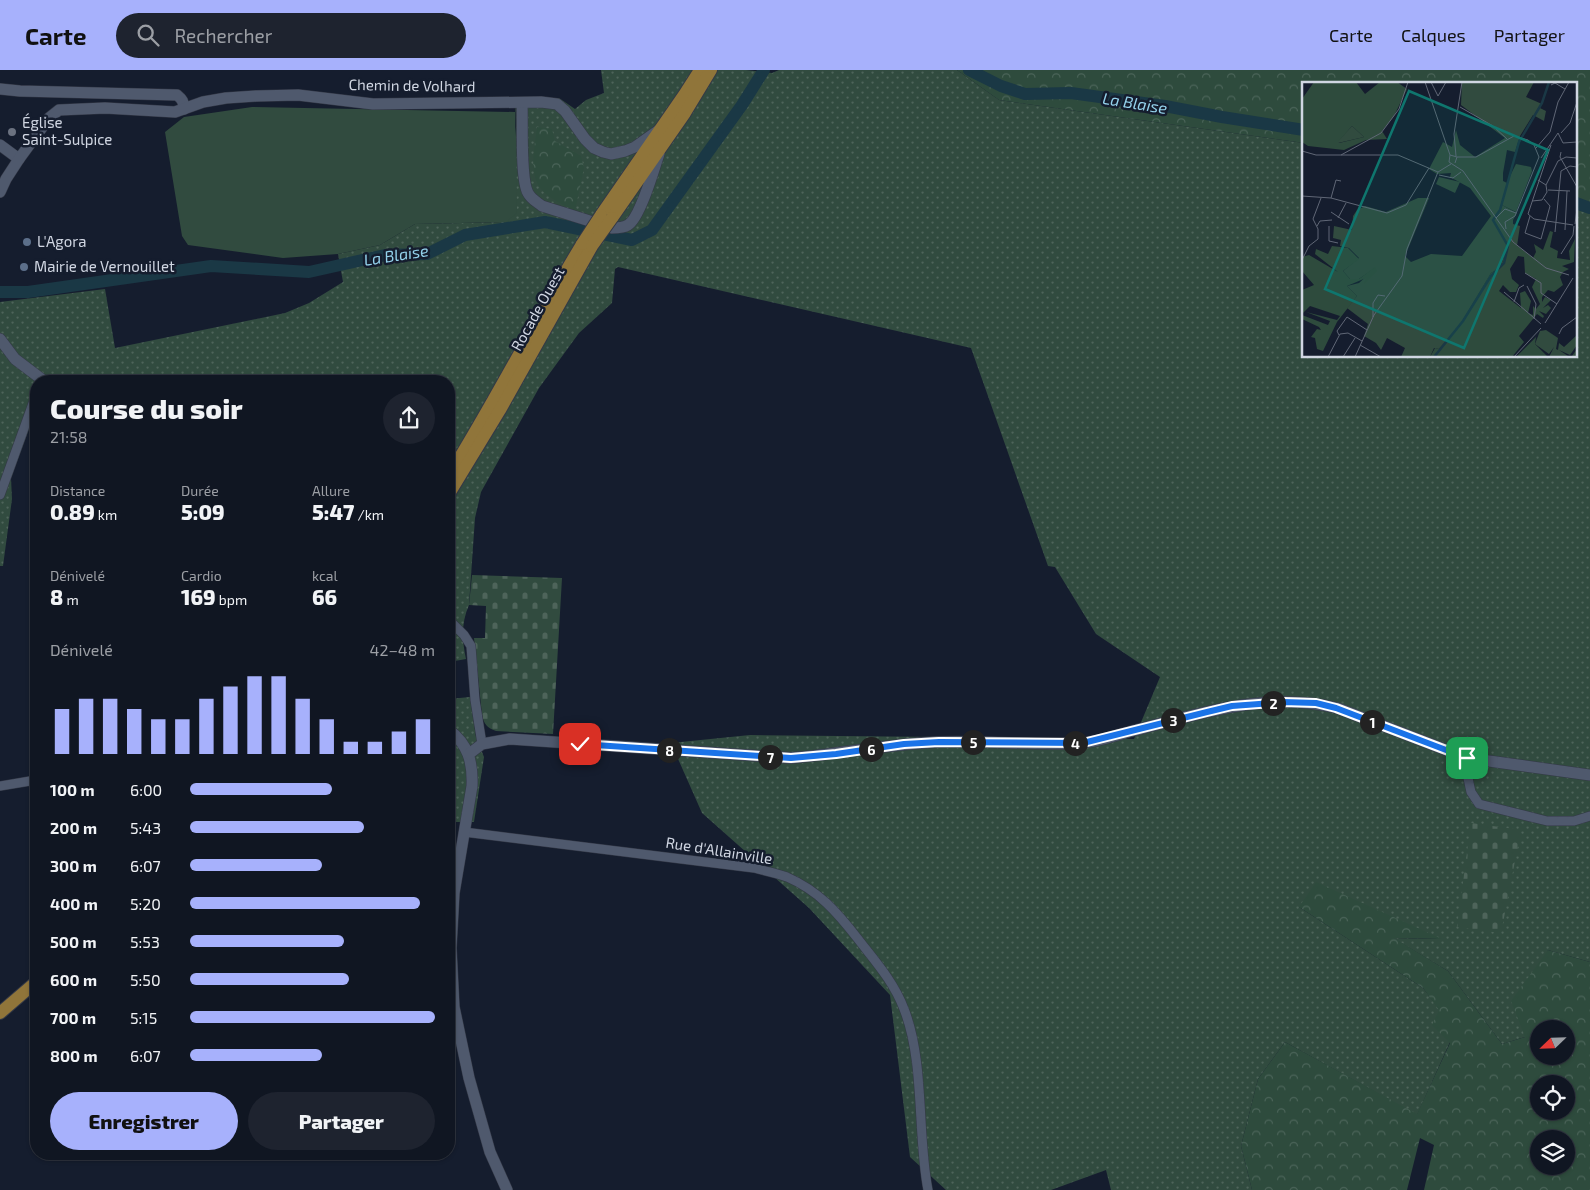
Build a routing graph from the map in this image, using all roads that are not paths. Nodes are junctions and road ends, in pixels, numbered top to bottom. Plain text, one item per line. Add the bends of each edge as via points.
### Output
1 (700, 70) edge
2 (711, 70) edge
3 (0, 89) edge
4 (522, 103) junction
5 (184, 108) junction
6 (662, 128) junction
7 (0, 145) edge
8 (662, 145) junction
9 (19, 159) junction
10 (0, 192) edge
11 (606, 216) junction
12 (587, 245) junction
13 (0, 339) edge
14 (35, 375) edge
15 (30, 412) edge
16 (455, 465) edge
17 (455, 484) edge
18 (0, 495) edge
19 (455, 626) edge
20 (455, 736) edge
21 (482, 744) junction
22 (469, 754) junction
23 (1461, 756) junction
24 (1590, 775) edge
25 (30, 781) edge
26 (0, 786) edge
27 (1590, 816) edge
28 (464, 832) junction
29 (455, 887) edge
30 (30, 976) edge
31 (30, 987) edge
32 (0, 1002) edge
33 (455, 1012) edge
34 (0, 1013) edge
35 (507, 1190) edge
36 (928, 1190) edge

1 - 6 main road
2 - 8 main road
3 - 5 street via 177,95 182,99
4 - 5 street, Chemin de Volhard via 373,104 298,95 226,98
4 - 6 street, Chemin de Volhard via 558,104 594,148 611,154 635,147
4 - 8 street via 527,192 542,206 612,228 628,225 633,220
5 - 9 street, Chemin de Volhard via 175,112 105,108 59,110 49,118
6 - 11 main road, Rocade Ouest
7 - 9 street
8 - 11 main road, Rocade Ouest
9 - 10 street
11 - 12 main road, Rocade Ouest, bridge
12 - 16 main road, Rocade Ouest via 554,290
12 - 17 main road, Rocade Ouest via 500,410
13 - 14 street via 15,359
15 - 18 street
19 - 21 street via 471,646
20 - 22 street
21 - 22 street
21 - 23 street via 510,738 791,758 939,742 1083,743 1232,706 1283,702 1316,703 1336,708
22 - 28 street via 473,771
23 - 24 street
23 - 27 street via 1471,792 1479,804 1547,821 1574,821
25 - 26 street
28 - 29 street
28 - 36 street, Rue d'Allainville via 754,868 786,876 814,892 836,911 891,982 904,1008 916,1061
30 - 32 main road
31 - 34 main road
33 - 35 street via 468,1078 490,1152

